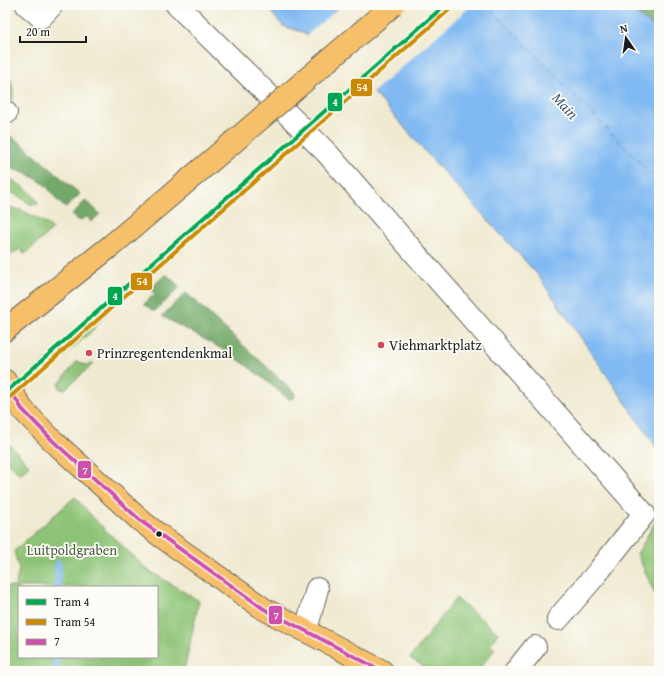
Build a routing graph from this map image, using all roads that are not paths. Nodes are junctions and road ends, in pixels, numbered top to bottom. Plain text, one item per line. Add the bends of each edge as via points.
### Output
1 (27, 5) edge
2 (52, 5) edge
3 (177, 5) edge
4 (392, 5) edge
5 (5, 330) edge
6 (5, 381) edge
7 (317, 589) dead end
8 (558, 619) dead end
9 (306, 630) junction
10 (535, 647) dead end
11 (382, 671) edge
12 (516, 671) edge

1 - 2 street via 41,17
3 - 8 street via 327,153 644,514
4 - 5 main road, bridge via 112,245
6 - 9 main road via 22,408 53,441 141,521 264,609
7 - 9 street
9 - 11 main road
10 - 12 street

